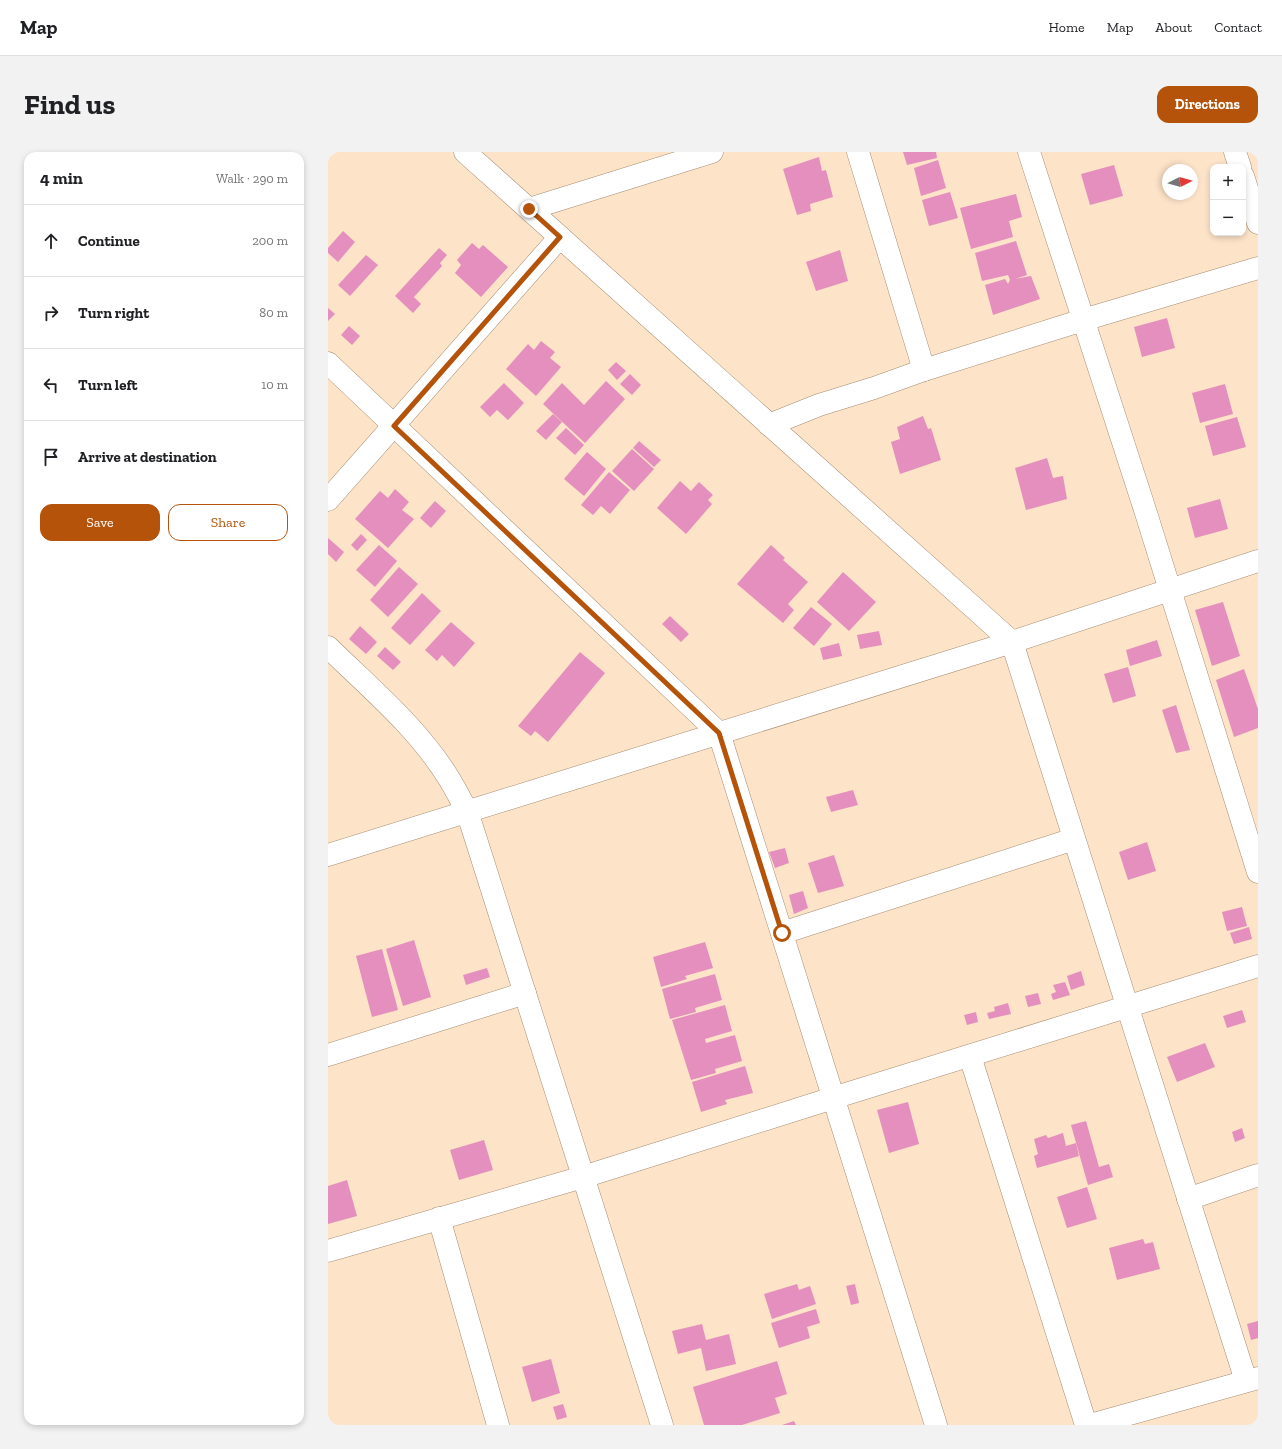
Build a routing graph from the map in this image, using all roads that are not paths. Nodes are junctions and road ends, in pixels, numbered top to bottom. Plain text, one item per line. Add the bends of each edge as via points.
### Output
1 (465, 152) edge
2 (712, 152) edge
3 (858, 152) edge
4 (1029, 152) edge
5 (1235, 152) edge
6 (1239, 164) edge
7 (1246, 185) edge
8 (529, 209) junction
9 (1258, 223) edge
10 (560, 237) junction
11 (1258, 268) edge
12 (1083, 320) junction
13 (328, 363) edge
14 (924, 370) junction
15 (769, 425) junction
16 (394, 426) junction
17 (328, 500) edge
18 (1258, 561) edge
19 (1170, 591) junction
20 (1012, 642) junction
21 (328, 648) edge
22 (719, 733) junction
23 (467, 811) junction
24 (1074, 839) junction
25 (328, 855) edge
26 (1258, 872) edge
27 (782, 933) junction
28 (1258, 966) edge
29 (525, 993) junction
30 (1127, 1007) junction
31 (328, 1055) edge
32 (970, 1056) junction
33 (833, 1098) junction
34 (1258, 1176) edge
35 (583, 1177) junction
36 (1188, 1199) junction
37 (439, 1218) junction
38 (328, 1251) edge
39 (1252, 1379) edge
40 (498, 1425) edge
41 (662, 1425) edge
42 (936, 1425) edge
43 (1086, 1425) edge
44 (1090, 1425) edge

1 - 8 street
2 - 8 street
3 - 14 street
4 - 12 street
5 - 6 street
7 - 9 street
8 - 10 street
10 - 15 street
10 - 16 street
11 - 12 street
12 - 14 street
12 - 19 street
13 - 16 street
14 - 15 street via 819,404
15 - 20 street
16 - 17 street
16 - 22 street
18 - 19 street
19 - 20 street
19 - 26 street
20 - 22 street
20 - 24 street
21 - 23 street via 424,744 448,776
22 - 23 street
22 - 27 street
23 - 25 street
23 - 29 street
24 - 27 street
24 - 30 street
27 - 33 street
28 - 30 street
29 - 31 street
29 - 35 street
30 - 32 street
30 - 36 street
32 - 33 street
32 - 43 street
33 - 35 street
33 - 42 street
34 - 36 street
35 - 37 street
35 - 41 street
36 - 39 street
37 - 38 street
37 - 40 street
39 - 44 street

